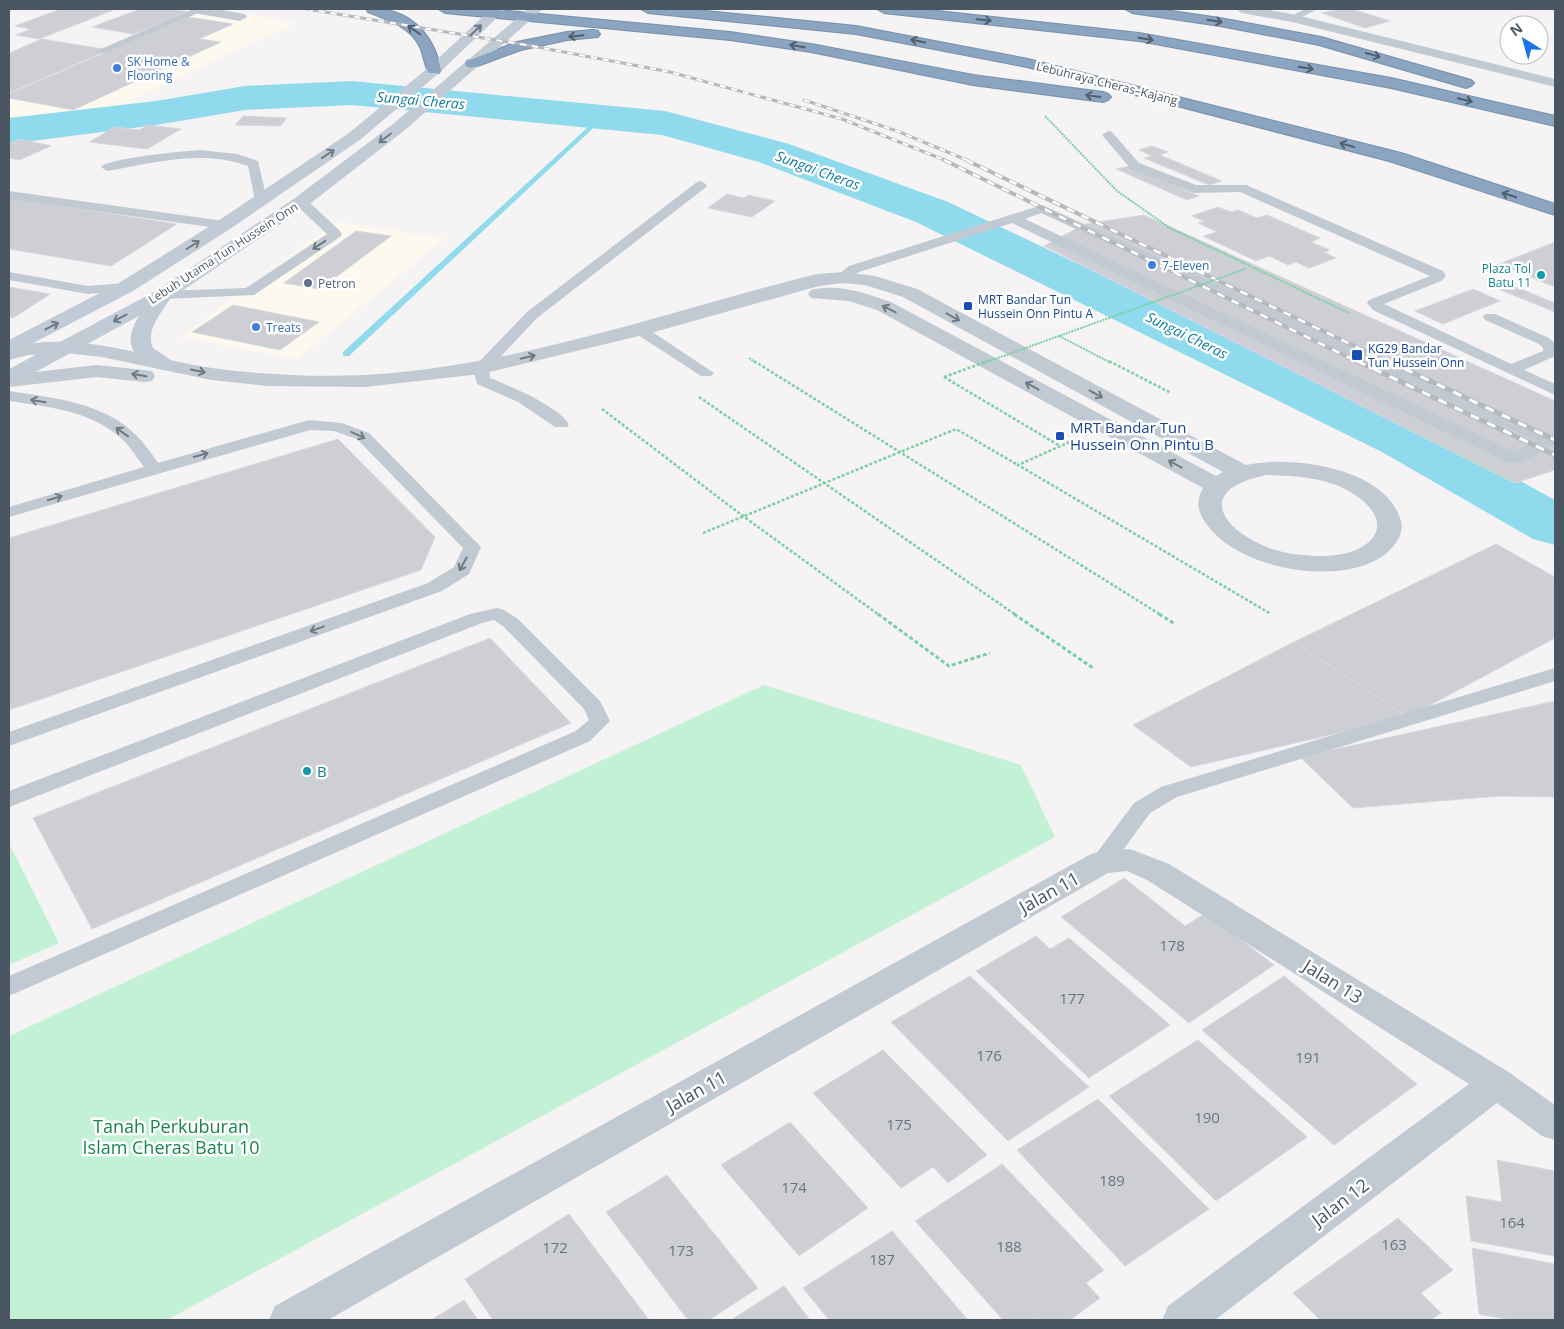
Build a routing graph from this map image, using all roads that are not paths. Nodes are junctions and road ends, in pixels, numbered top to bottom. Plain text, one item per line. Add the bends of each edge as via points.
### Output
1 (197, 9) edge
2 (372, 9) edge
3 (445, 9) edge
4 (648, 9) edge
5 (884, 9) edge
6 (1132, 9) edge
7 (1242, 9) edge
8 (1313, 9) edge
9 (496, 11) edge
10 (531, 13) edge
11 (240, 17) dead end
12 (1292, 18) junction
13 (730, 36) junction
14 (101, 50) dead end
15 (472, 64) junction
16 (434, 70) junction
17 (1555, 83) edge
18 (1482, 88) dead end
19 (1501, 94) dead end
20 (1555, 112) edge
21 (1228, 113) junction
22 (1555, 121) edge
23 (1108, 135) dead end
24 (108, 167) dead end
25 (700, 185) dead end
26 (9, 195) edge
27 (260, 200) junction
28 (301, 202) junction
29 (1555, 210) edge
30 (1012, 218) junction
31 (224, 226) junction
32 (9, 276) edge
33 (843, 276) junction
34 (126, 287) junction
35 (163, 295) junction
36 (1490, 318) dead end
37 (648, 335) junction
38 (64, 347) junction
39 (9, 348) edge
40 (9, 354) edge
41 (164, 364) junction
42 (1512, 369) junction
43 (706, 373) dead end
44 (482, 375) junction
45 (9, 379) edge
46 (1555, 390) edge
47 (9, 396) edge
48 (561, 424) dead end
49 (154, 469) junction
50 (1242, 473) junction
51 (1218, 488) junction
52 (9, 512) edge
53 (1555, 674) edge
54 (9, 739) edge
55 (9, 799) edge
56 (1102, 862) junction
57 (9, 986) edge
58 (1497, 1083) junction
59 (1555, 1125) edge
60 (290, 1320) edge
61 (1183, 1320) edge

1 - 11 street
1 - 14 lane
16 -> 2 highway via 432,54 422,36 401,20
3 - 9 highway
21 -> 4 highway, Lebuhraya Cheras–Kajang via 1028,63 913,40 847,29
5 -> 22 highway via 1139,38 1391,83
6 -> 18 highway via 1321,41
7 - 12 street
8 - 12 lane
9 - 10 highway
16 -> 9 main road, Lebuh Utama Tun Hussein Onn
10 - 13 highway
10 - 15 main road, Lebuh Utama Tun Hussein Onn
12 - 17 street
13 -> 15 highway via 604,33 568,36 517,46
21 -> 13 highway via 973,80 811,48
15 -> 28 main road, Lebuh Utama Tun Hussein Onn via 399,127
27 -> 16 main road, Lebuh Utama Tun Hussein Onn via 355,136
19 - 20 highway
29 -> 21 highway, Lebuhraya Cheras–Kajang via 1395,157
23 - 42 lane via 1135,166 1194,189 1242,188 1438,274 1436,278 1374,303
24 - 27 lane via 197,155 240,157 254,164
25 - 44 lane via 532,315
26 - 31 lane
27 - 31 main road, Lebuh Utama Tun Hussein Onn
28 - 35 main road, Lebuh Utama Tun Hussein Onn
28 -> 35 lane via 335,234 249,292
30 - 30 lane via 1515,459 1549,441 1042,209
30 - 33 lane via 932,242 854,269
34 -> 31 main road, Lebuh Utama Tun Hussein Onn
32 - 34 lane via 88,290
33 - 37 street via 817,280
33 -> 50 street via 871,279 910,294
39 -> 34 main road, Lebuh Utama Tun Hussein Onn
35 -> 38 main road, Lebuh Utama Tun Hussein Onn
35 - 41 main road via 143,326 140,339 144,352
36 - 42 lane via 1551,347 1550,354
37 - 43 lane
37 - 44 street via 535,374
51 -> 37 street via 884,306 851,296 815,294
38 - 40 street via 27,349
38 - 41 street
38 - 45 main road, Lebuh Utama Tun Hussein Onn
41 -> 44 street via 211,374 267,380
42 - 46 lane
44 -> 45 street via 336,394 276,395 234,394 138,375 97,371
44 - 48 lane via 536,404
49 -> 47 lane via 131,438 104,419 68,405
52 -> 49 lane
49 -> 54 lane via 310,425 336,426 363,436 472,547 462,570 435,587
50 - 51 street
50 - 51 street via 1268,468 1297,469 1326,474 1353,484 1374,498 1388,514 1391,530 1384,545 1366,556 1341,563 1310,564 1281,559 1252,550 1231,538 1216,523 1209,508 1212,494
53 - 56 lane via 1169,792 1142,808
55 - 57 lane via 477,618 498,614 511,623 593,706 600,721 583,736
56 - 58 street, Jalan 13 via 1130,860 1158,872
56 - 60 street, Jalan 11
58 - 59 street, Jalan 13
58 - 61 street, Jalan 12

